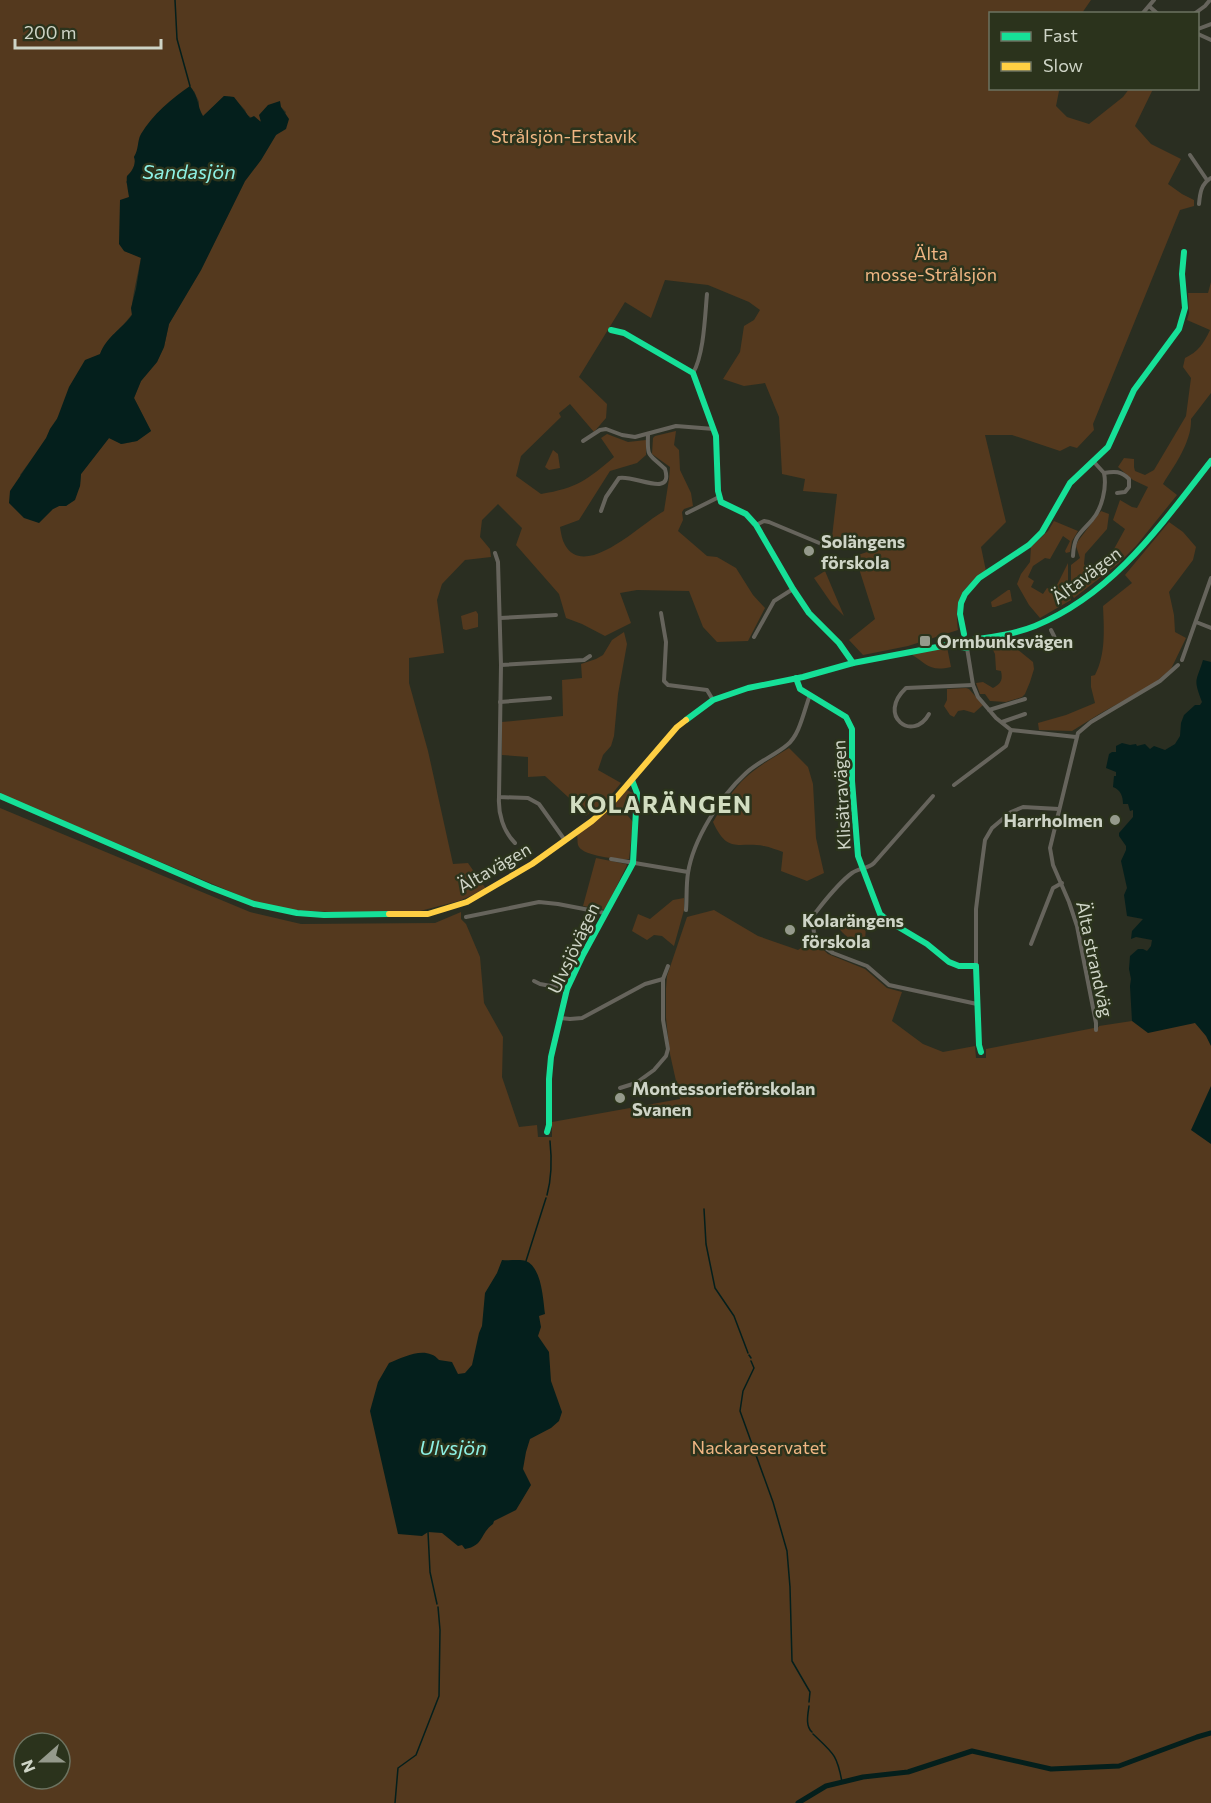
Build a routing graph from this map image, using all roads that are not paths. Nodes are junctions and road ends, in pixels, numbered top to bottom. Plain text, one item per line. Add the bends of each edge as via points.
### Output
1 (1154, 0) edge
2 (1210, 0) edge
3 (1149, 7) junction
4 (1144, 12) edge
5 (1155, 12) edge
6 (1197, 12) edge
7 (1190, 155) dead end
8 (1209, 179) edge
9 (1199, 204) dead end
10 (1184, 252) dead end
11 (706, 294) dead end
12 (611, 330) dead end
13 (693, 374) junction
14 (714, 429) junction
15 (648, 435) junction
16 (583, 441) dead end
17 (1211, 461) edge
18 (1094, 462) junction
19 (1104, 473) junction
20 (1117, 493) dead end
21 (719, 497) junction
22 (601, 511) dead end
23 (687, 513) dead end
24 (756, 525) junction
25 (837, 544) dead end
26 (495, 554) dead end
27 (1072, 556) dead end
28 (1211, 578) edge
29 (793, 589) junction
30 (661, 613) dead end
31 (556, 615) dead end
32 (500, 618) junction
33 (1196, 622) junction
34 (1211, 628) edge
35 (1051, 630) dead end
36 (964, 634) junction
37 (754, 637) dead end
38 (972, 640) junction
39 (958, 643) junction
40 (1058, 644) dead end
41 (967, 648) junction
42 (590, 656) dead end
43 (1182, 660) dead end
44 (854, 663) junction
45 (501, 665) junction
46 (1178, 665) dead end
47 (796, 678) junction
48 (973, 685) junction
49 (810, 695) junction
50 (550, 698) dead end
51 (1025, 699) dead end
52 (713, 700) junction
53 (500, 702) junction
54 (989, 710) junction
55 (929, 714) dead end
56 (1025, 714) dead end
57 (1002, 722) junction
58 (1011, 730) junction
59 (1076, 737) junction
60 (632, 780) junction
61 (954, 785) dead end
62 (0, 796) edge
63 (933, 796) dead end
64 (499, 797) junction
65 (1059, 809) junction
66 (564, 839) junction
67 (515, 843) dead end
68 (611, 859) dead end
69 (633, 863) junction
70 (863, 868) junction
71 (688, 872) junction
72 (1062, 883) junction
73 (686, 910) dead end
74 (605, 913) junction
75 (466, 917) dead end
76 (1031, 944) dead end
77 (668, 966) dead end
78 (976, 966) junction
79 (663, 978) junction
80 (534, 981) dead end
81 (567, 989) junction
82 (977, 1004) junction
83 (560, 1018) junction
84 (1095, 1030) dead end
85 (981, 1052) dead end
86 (620, 1088) dead end
87 (547, 1132) dead end

1 - 3 street
2 - 6 street
3 - 4 street
3 - 5 street
7 - 8 street
8 - 9 street via 1199,192
10 - 18 street via 1184,317 1128,399 1112,441
11 - 13 street
12 - 13 street via 624,333
13 - 14 street
14 - 15 street via 676,426
14 - 21 street
15 - 16 street via 635,437 606,429
15 - 22 street via 647,452 665,469 664,482 655,485 619,478
17 - 38 street, Ältavägen via 1134,557 1097,590 1034,626
18 - 19 street
18 - 36 street via 1069,484 1039,535 965,594 960,614
19 - 20 street via 1115,471 1129,479 1125,492
19 - 27 street via 1098,511 1077,534
21 - 23 street
21 - 24 street
24 - 25 street via 769,522 824,545
24 - 29 street
26 - 32 street
28 - 33 street
29 - 37 street via 774,601
29 - 44 street
30 - 52 street via 666,642 664,681 668,686 707,690
31 - 32 street
32 - 45 street
33 - 34 street
33 - 43 street
35 - 40 street
36 - 38 street
36 - 39 street
38 - 41 street
39 - 41 street
39 - 44 street, Ältavägen
41 - 48 street
42 - 45 street via 584,660
44 - 47 street, Ältavägen
45 - 53 street
46 - 59 street via 1160,681 1084,727
47 - 49 street, Klisätravägen via 800,688
47 - 52 street, Ältavägen
48 - 54 street
48 - 55 street via 906,688 899,694 893,711 900,723 911,727 922,723
49 - 70 street, Klisätravägen via 846,717 852,729 852,781 858,856
49 - 71 street via 789,744 746,772 726,794 699,839
50 - 53 street
51 - 54 street
52 - 60 street, Ältavägen via 677,727
53 - 64 street
54 - 57 street
56 - 57 street
57 - 58 street
58 - 59 street
58 - 61 street via 1006,746
59 - 65 street, Älta strandväg
60 - 66 street, Ältavägen via 592,821
60 - 69 street, Ulvsjövägen via 637,793
62 - 66 street, Ältavägen via 210,887 254,904 297,913 428,914 467,902 495,887
63 - 70 street via 874,863
64 - 66 street via 528,798 539,804
64 - 67 street via 502,823
65 - 72 street, Älta strandväg via 1050,848
65 - 78 street via 1023,807 1011,812 988,834 976,909
68 - 69 street
69 - 71 street
69 - 74 street, Ulvsjövägen
70 - 78 street, Klisätravägen via 880,914 886,920 927,944 949,963
70 - 82 street via 844,880 812,917 814,933 821,943 833,953 867,966 889,985
71 - 73 street
72 - 76 street via 1053,888
72 - 84 street, Älta strandväg via 1077,926
74 - 75 street via 539,902
74 - 81 street, Ulvsjövägen
77 - 79 street
78 - 82 street
79 - 83 street via 582,1018
79 - 86 street via 666,1056 636,1083
80 - 81 street
81 - 83 street, Ulvsjövägen
82 - 85 street
83 - 87 street, Ulvsjövägen via 551,1057

